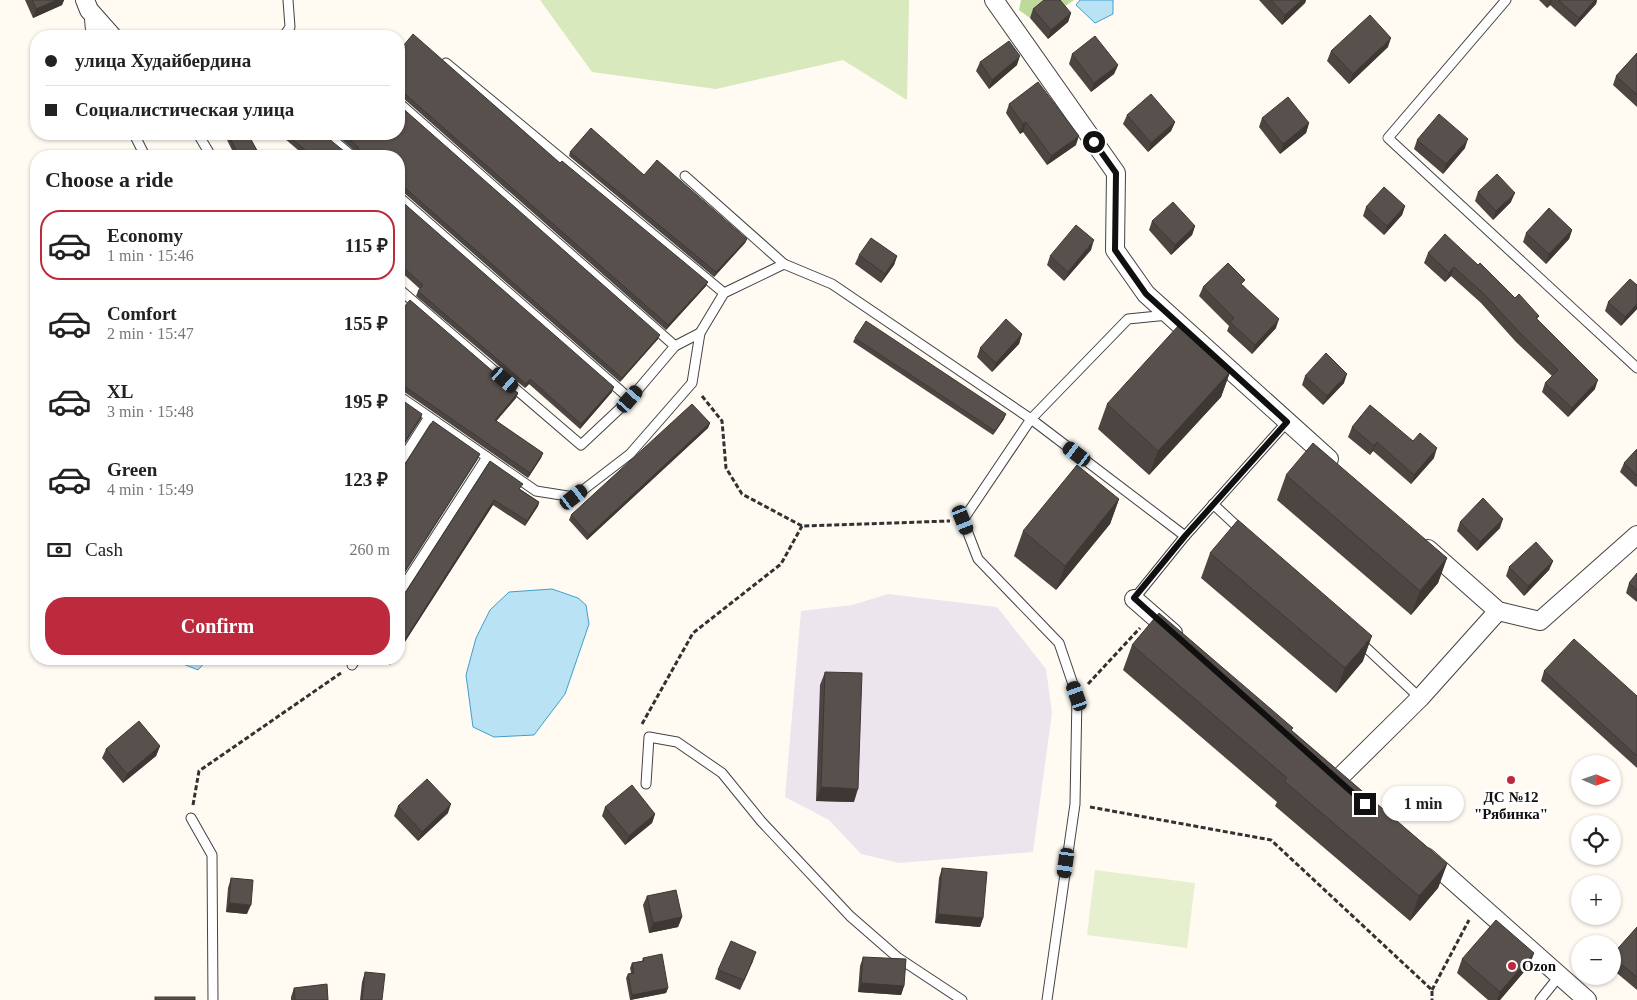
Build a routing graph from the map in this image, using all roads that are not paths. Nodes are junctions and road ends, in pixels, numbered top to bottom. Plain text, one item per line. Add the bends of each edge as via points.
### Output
1 (288, 0) edge
2 (994, 0) edge
3 (1506, 0) edge
4 (87, 5) edge
5 (90, 30) edge
6 (107, 30) edge
7 (288, 30) edge
8 (446, 63) edge
9 (405, 108) edge
10 (333, 140) edge
11 (345, 150) edge
12 (685, 176) dead end
13 (405, 202) edge
14 (784, 264) junction
15 (724, 293) junction
16 (405, 294) edge
17 (1169, 315) junction
18 (700, 333) junction
19 (675, 346) junction
20 (1637, 368) edge
21 (630, 399) junction
22 (405, 400) edge
23 (429, 417) junction
24 (1031, 419) junction
25 (1287, 422) junction
26 (405, 455) edge
27 (487, 457) junction
28 (1338, 468) edge
29 (1213, 504) junction
30 (1637, 534) edge
31 (1185, 536) junction
32 (1249, 538) edge
33 (1418, 540) edge
34 (405, 584) edge
35 (1134, 598) joint
36 (1498, 611) junction
37 (1348, 631) edge
38 (1189, 647) edge
39 (1420, 698) junction
40 (1322, 766) edge
41 (1337, 780) junction
42 (646, 784) dead end
43 (1352, 792) edge
44 (191, 818) road end
45 (1411, 844) edge
46 (1560, 975) junction
47 (213, 1000) edge
48 (962, 1000) edge
49 (1048, 1000) edge
50 (1540, 1000) edge
51 (1587, 1000) edge

1 - 7 lane
2 - 17 street via 1116,173 1115,250 1146,294
3 - 20 lane via 1388,138
4 - 5 lane
4 - 6 street
8 - 15 lane
9 - 19 lane
10 - 11 lane
12 - 14 lane
13 - 21 lane
14 - 15 lane
14 - 24 lane via 832,284
15 - 18 lane
16 - 21 lane via 580,445
17 - 24 lane via 1128,318
17 - 25 street
18 - 19 lane
18 - 27 lane via 692,383 630,454 574,497 536,491
19 - 21 lane
22 - 23 lane
23 - 26 lane
23 - 27 lane
24 - 31 lane
24 - 49 lane via 963,520 978,559 1059,643 1077,696 1075,804
25 - 28 street
25 - 29 lane
27 - 34 lane
29 - 31 lane
29 - 32 lane
30 - 36 street via 1540,621
31 - 35 lane
33 - 36 street
35 - 38 street
36 - 39 street
37 - 39 lane
39 - 41 street
40 - 41 street
41 - 43 street
42 - 48 lane via 649,737 676,742 707,762 722,773 761,821 850,916 897,957
44 - 47 lane via 212,855
45 - 46 street
46 - 50 lane
46 - 51 street

